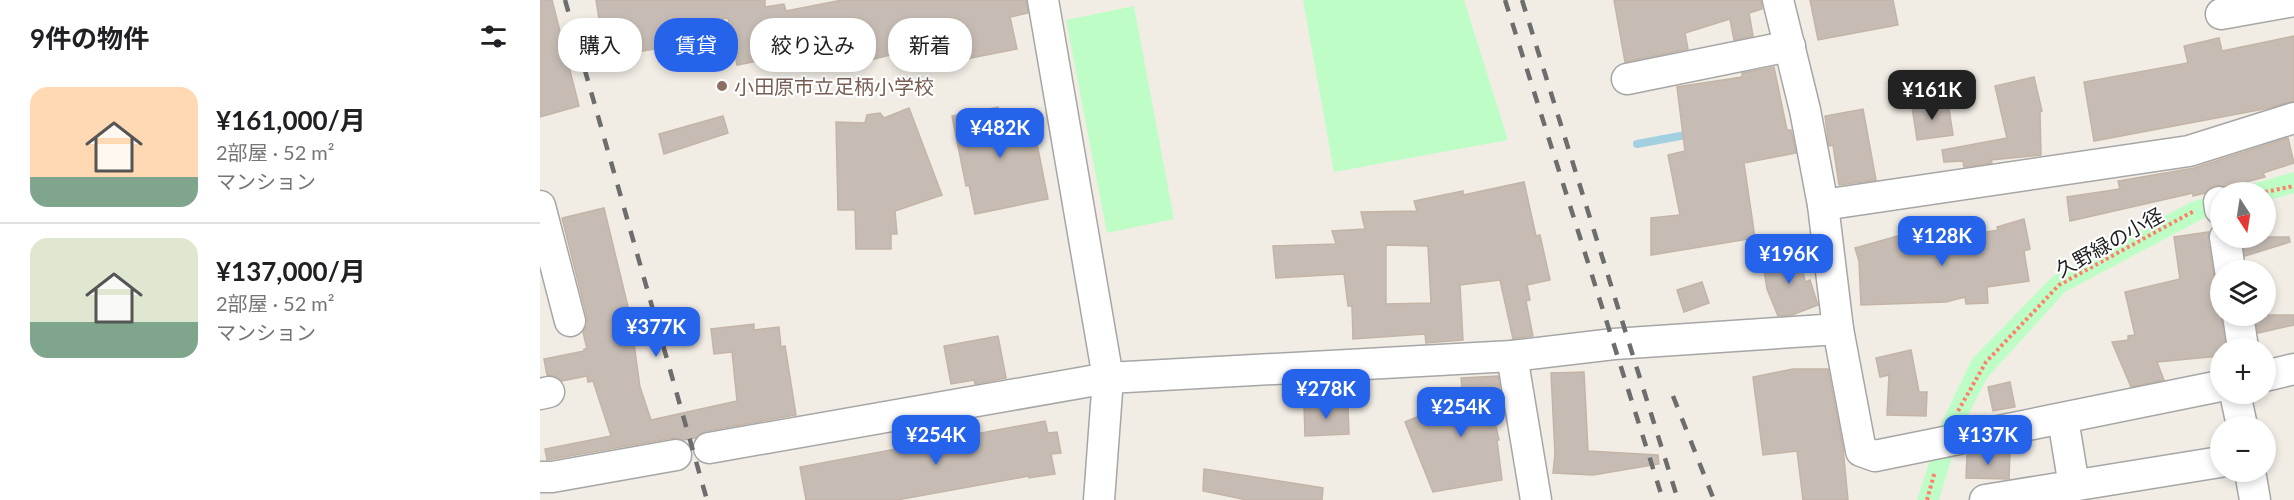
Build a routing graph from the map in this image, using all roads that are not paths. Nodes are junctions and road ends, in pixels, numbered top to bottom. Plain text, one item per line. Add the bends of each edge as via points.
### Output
1 (1043, 0) edge
2 (1778, 0) edge
3 (2294, 1) edge
4 (2221, 14) dead end
5 (1790, 46) junction
6 (1627, 80) dead end
7 (2294, 118) edge
8 (1823, 205) junction
9 (540, 206) edge
10 (570, 321) dead end
11 (1838, 329) junction
12 (1512, 356) junction
13 (2294, 369) edge
14 (2276, 373) edge
15 (1108, 378) junction
16 (2210, 388) edge
17 (2063, 418) junction
18 (710, 448) dead end
19 (676, 455) dead end
20 (2210, 464) edge
21 (540, 477) edge
22 (2252, 482) edge
23 (2074, 486) junction
24 (1099, 500) edge
25 (1536, 500) edge
26 (1986, 500) edge
27 (2255, 500) edge

1 - 15 street
2 - 5 street
3 - 4 street
5 - 6 street
5 - 8 street
7 - 8 street via 2189,151
8 - 11 street
9 - 10 street
11 - 12 street via 1614,344
11 - 17 street via 1861,450 1875,456
12 - 15 street
12 - 25 street
13 - 14 street
15 - 18 street
15 - 24 street
16 - 17 street
17 - 23 street
19 - 21 street
20 - 23 street
22 - 27 street
23 - 26 street

